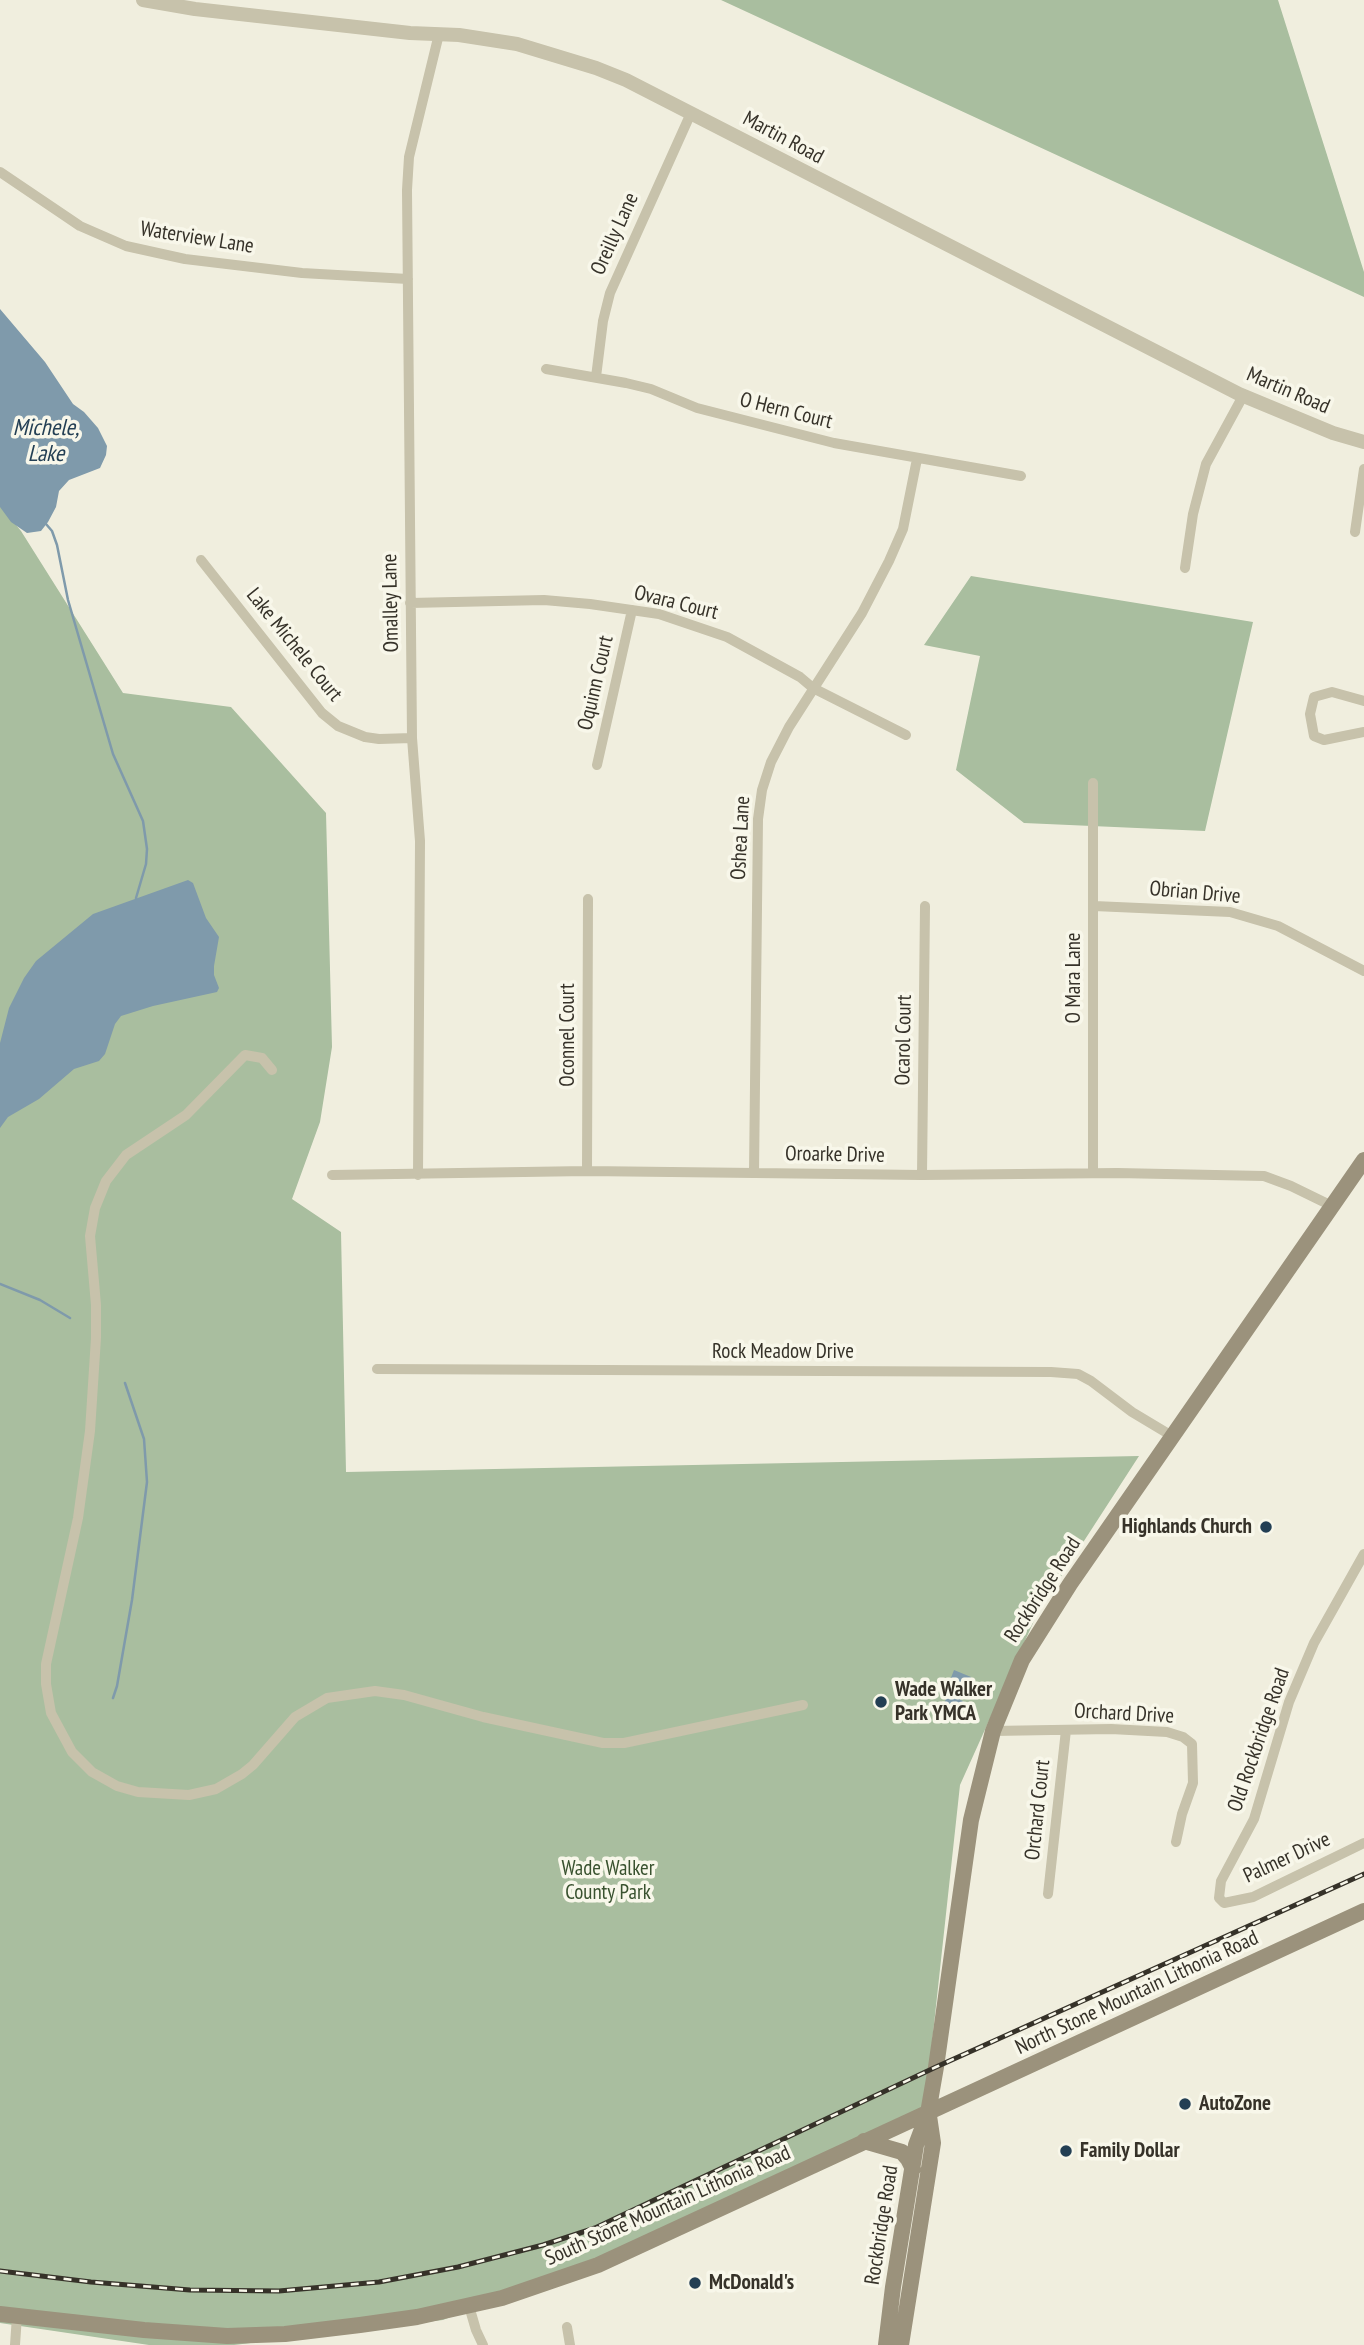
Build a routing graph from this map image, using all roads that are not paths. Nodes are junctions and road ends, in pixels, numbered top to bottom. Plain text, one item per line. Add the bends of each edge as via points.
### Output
1 (143, 0) edge
2 (439, 34) junction
3 (691, 113) junction
4 (0, 172) edge
5 (408, 279) junction
6 (546, 369) dead end
7 (596, 377) junction
8 (1243, 396) junction
9 (1364, 442) edge
10 (916, 459) junction
11 (1364, 469) edge
12 (1021, 476) dead end
13 (1355, 532) dead end
14 (201, 560) dead end
15 (1185, 568) dead end
16 (410, 603) junction
17 (632, 610) junction
18 (813, 688) junction
19 (1364, 701) edge
20 (1364, 733) edge
21 (906, 735) dead end
22 (412, 738) junction
23 (597, 765) dead end
24 (1093, 783) dead end
25 (588, 899) dead end
26 (925, 906) dead end
27 (1094, 906) junction
28 (1364, 971) edge
29 (272, 1070) dead end
30 (1364, 1160) edge
31 (587, 1171) junction
32 (754, 1173) junction
33 (1093, 1173) junction
34 (332, 1175) dead end
35 (418, 1175) junction
36 (922, 1175) junction
37 (1332, 1206) junction
38 (377, 1369) dead end
39 (1172, 1436) junction
40 (1364, 1554) edge
41 (803, 1705) dead end
42 (1066, 1730) junction
43 (993, 1731) junction
44 (1176, 1842) dead end
45 (1364, 1843) edge
46 (1048, 1895) dead end
47 (1224, 1903) joint
48 (1364, 1911) edge
49 (928, 2113) junction
50 (863, 2141) junction
51 (913, 2169) junction
52 (469, 2306) junction
53 (8, 2315) edge
54 (568, 2328) dead end
55 (228, 2340) edge
56 (15, 2345) edge
57 (484, 2345) edge
58 (570, 2345) edge
59 (886, 2345) edge
60 (901, 2345) edge

1 - 2 street, Martin Road
2 - 3 street, Martin Road via 517,44 565,57 626,80
2 - 5 street, Omalley Lane via 409,158
3 - 7 street, Oreilly Lane via 610,293
3 - 8 street, Martin Road
4 - 5 street, Waterview Lane via 80,226 126,246 185,259 302,273
5 - 16 street, Omalley Lane
6 - 7 street, O Hern Court
7 - 10 street, O Hern Court via 651,389 697,408 763,426
8 - 9 street, Martin Road
8 - 15 street via 1206,464
10 - 12 street, O Hern Court
10 - 18 street, Oshea Lane via 903,528 889,561 862,613
11 - 13 street
14 - 22 street, Lake Michele Court via 322,713 338,726 365,737
16 - 17 street, Ovara Court via 544,600
16 - 22 street, Omalley Lane
17 - 18 street, Ovara Court via 727,636
17 - 23 street, Oquinn Court
18 - 21 street, Ovara Court
18 - 32 street, Oshea Lane via 771,762 759,804
19 - 20 street via 1332,692 1314,697 1310,714 1314,736 1324,740
22 - 35 street, Omalley Lane via 419,841
24 - 27 street, O Mara Lane
25 - 31 street, Oconnel Court
26 - 36 street, Ocarol Court
27 - 28 street, Obrian Drive via 1230,912 1278,926
27 - 33 street, O Mara Lane
29 - 41 street via 262,1058 245,1055 186,1115 125,1155 94,1208 90,1237 96,1338 90,1431 78,1518 46,1664 51,1713 72,1752 92,1772 117,1787 189,1795 216,1789 242,1774 295,1717 327,1698 375,1691 404,1695 482,1717 604,1742 624,1742
30 - 37 main road, Rockbridge Road
31 - 32 street, Oroarke Drive
31 - 35 street, Oroarke Drive
32 - 36 street, Oroarke Drive
33 - 36 street, Oroarke Drive
33 - 37 street, Oroarke Drive via 1264,1176
34 - 35 street, Oroarke Drive
37 - 39 main road, Rockbridge Road
38 - 39 street, Rock Meadow Drive via 1077,1374
39 - 43 main road, Rockbridge Road via 1022,1660
40 - 47 street, Old Rockbridge Road via 1314,1643 1289,1702 1254,1819 1221,1881 1218,1892
42 - 43 street, Orchard Drive
42 - 44 street, Orchard Drive via 1167,1732 1192,1744 1193,1783
42 - 46 street, Orchard Court
43 - 49 main road, Rockbridge Road via 971,1820
45 - 47 street, Palmer Drive via 1253,1897
48 - 49 main road, North Stone Mountain Lithonia Road
49 - 50 main road, South Stone Mountain Lithonia Road
49 - 51 main road, Rockbridge Road
49 - 60 main road, Rockbridge Road via 933,2143
50 - 51 main road via 902,2152
50 - 52 main road, South Stone Mountain Lithonia Road via 598,2265
51 - 59 main road, Rockbridge Road
52 - 55 main road, South Stone Mountain Lithonia Road via 417,2317
52 - 57 street
53 - 55 main road, South Stone Mountain Lithonia Road
53 - 56 street
54 - 58 street

